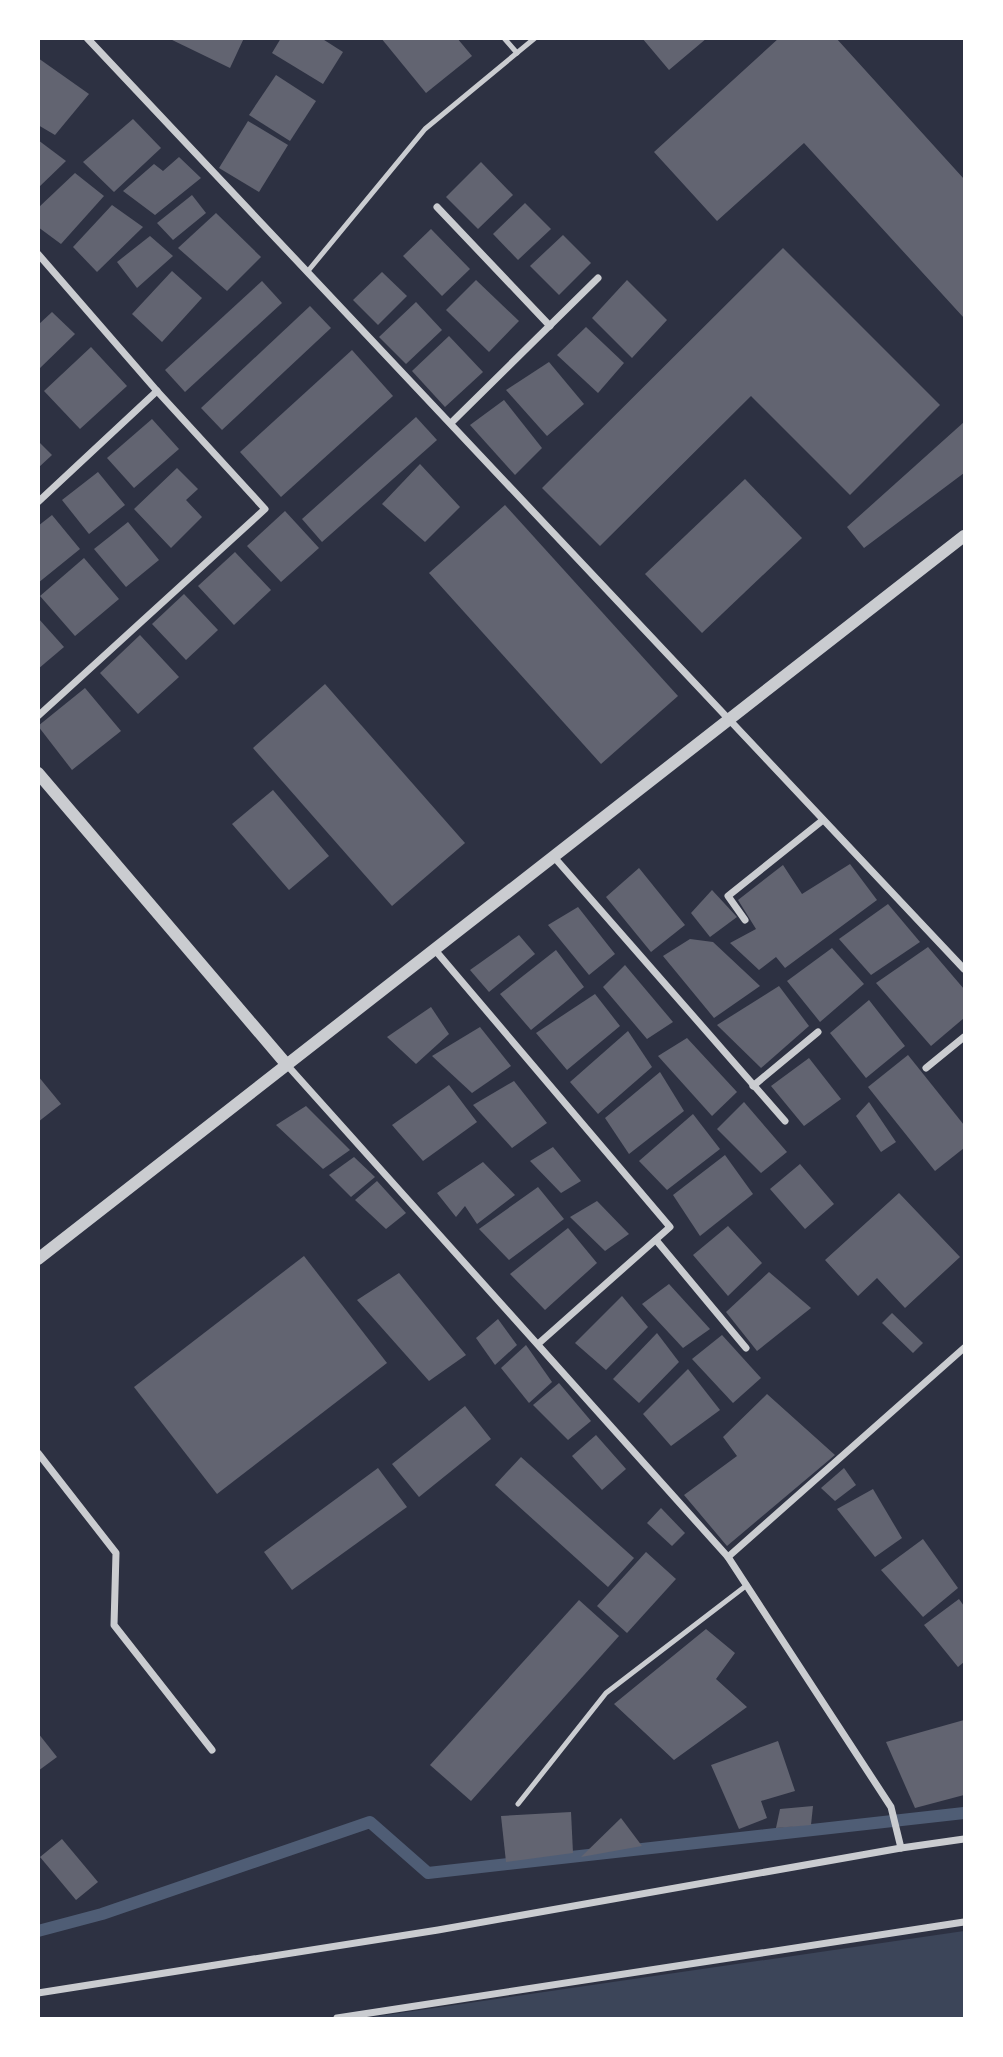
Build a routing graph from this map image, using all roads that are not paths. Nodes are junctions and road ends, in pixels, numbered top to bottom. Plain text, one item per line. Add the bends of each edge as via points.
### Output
1 (87, 38) edge
2 (504, 38) edge
3 (535, 38) edge
4 (517, 53) junction
5 (437, 206) dead end
6 (38, 254) edge
7 (308, 271) junction
8 (598, 278) dead end
9 (550, 326) junction
10 (157, 391) junction
11 (451, 424) junction
12 (38, 502) edge
13 (964, 536) edge
14 (38, 716) edge
15 (730, 721) junction
16 (38, 773) edge
17 (823, 820) junction
18 (554, 857) junction
19 (745, 920) dead end
20 (435, 950) junction
21 (964, 969) edge
22 (818, 1032) dead end
23 (964, 1037) edge
24 (287, 1065) junction
25 (926, 1068) dead end
26 (753, 1086) junction
27 (785, 1121) dead end
28 (656, 1240) junction
29 (38, 1259) edge
30 (538, 1344) junction
31 (746, 1348) dead end
32 (964, 1348) edge
33 (38, 1453) edge
34 (729, 1557) junction
35 (747, 1585) junction
36 (212, 1750) dead end
37 (518, 1804) dead end
38 (964, 1839) edge
39 (901, 1848) junction
40 (964, 1922) edge
41 (38, 1993) edge
42 (337, 2018) edge

1 - 7 street
2 - 4 lane
3 - 4 lane
4 - 7 lane via 425,129
5 - 9 street
6 - 10 street
7 - 11 street
8 - 9 street
9 - 11 street
10 - 12 street
10 - 14 street via 265,509
11 - 15 street
13 - 15 street
15 - 17 street
15 - 18 street
16 - 24 street
17 - 19 street via 728,896
17 - 21 street
18 - 20 street
18 - 26 street
20 - 24 street
20 - 28 street via 670,1227
22 - 26 street
23 - 25 street
24 - 29 street
24 - 30 street
26 - 27 street
28 - 30 street
28 - 31 street
30 - 34 street
32 - 34 street
33 - 36 street via 116,1553 114,1625
34 - 35 street
35 - 37 lane via 606,1693
35 - 39 street via 891,1807
38 - 39 street
39 - 41 street via 438,1930
40 - 42 street

